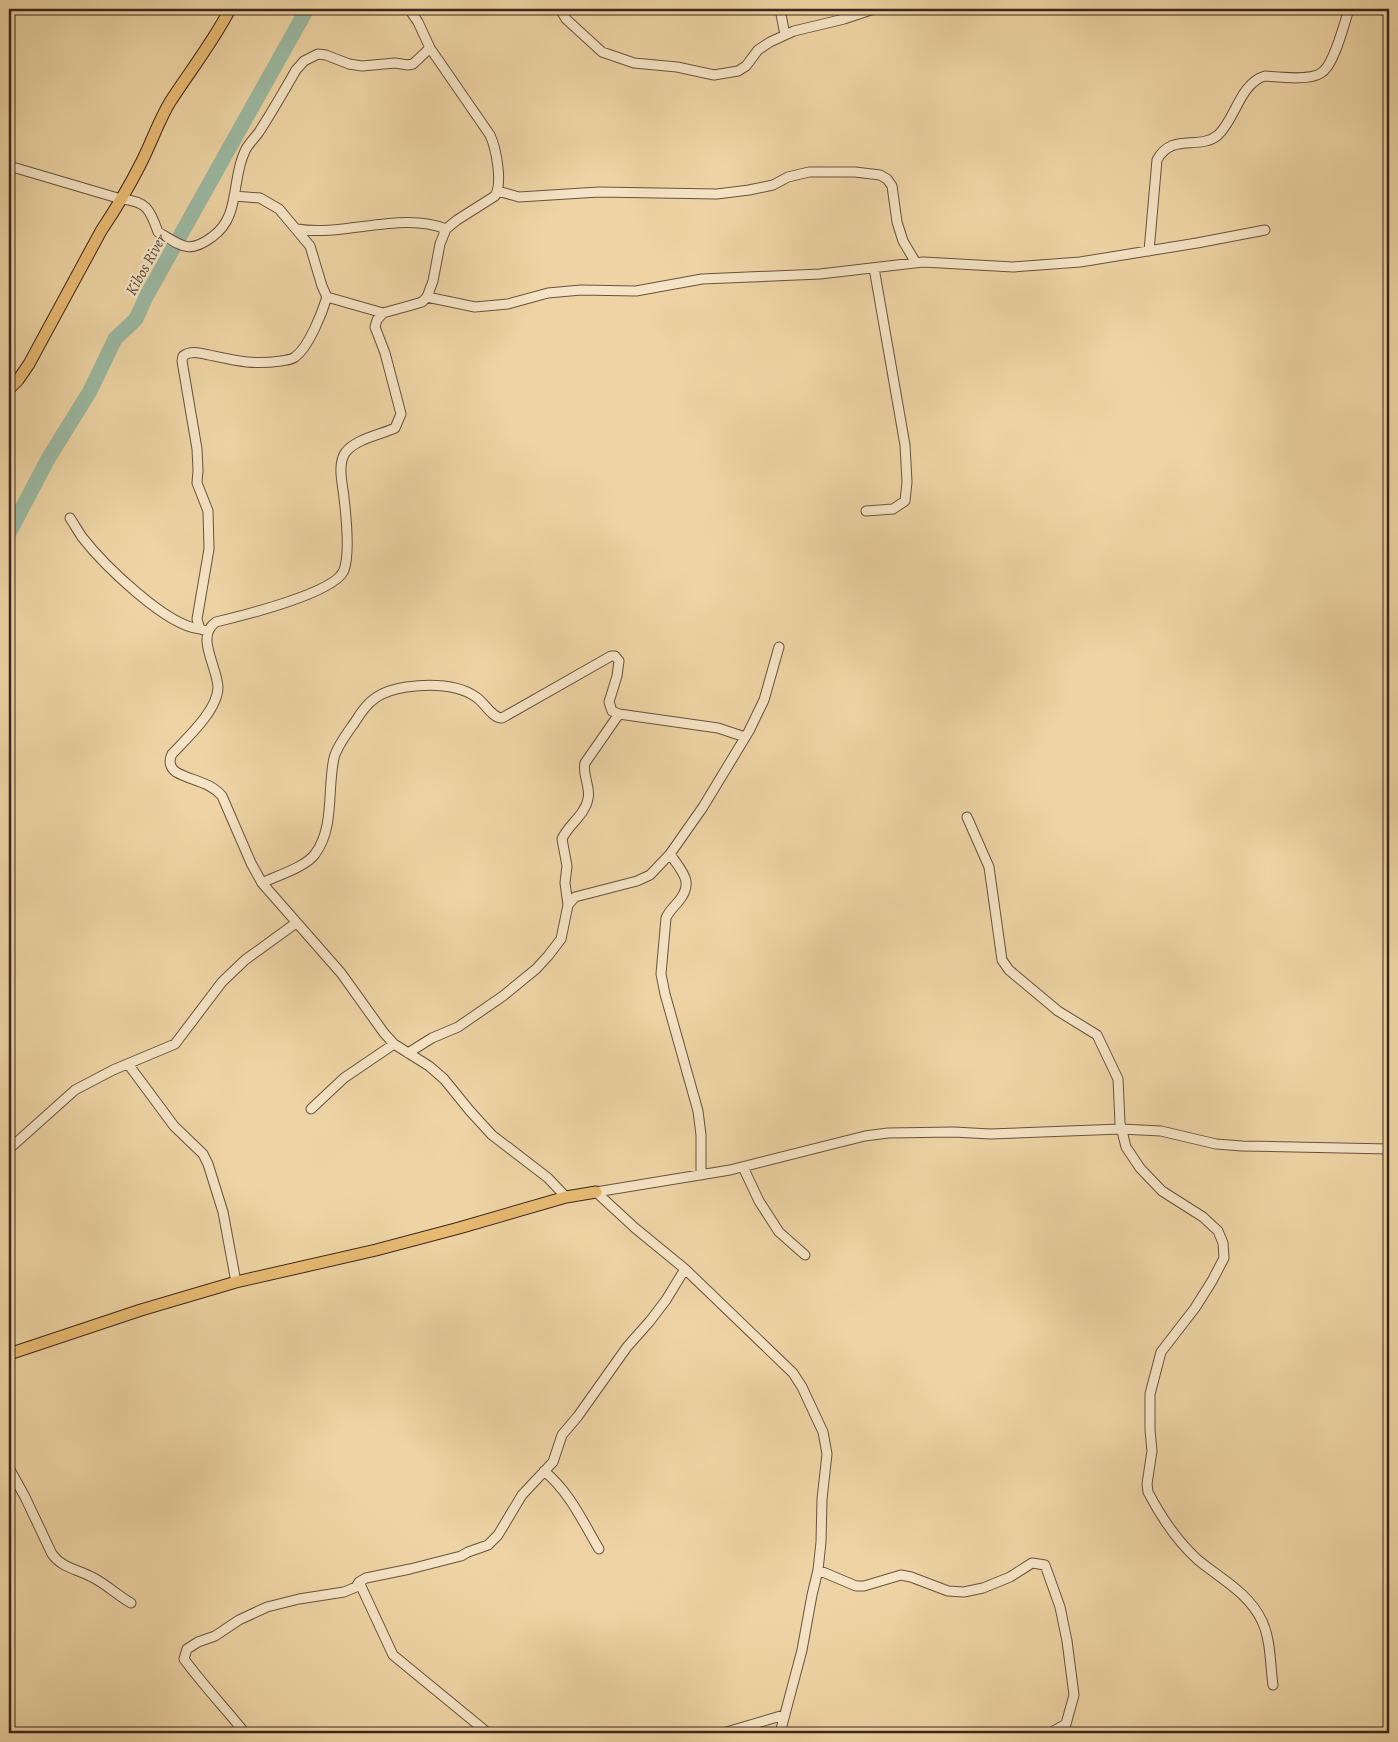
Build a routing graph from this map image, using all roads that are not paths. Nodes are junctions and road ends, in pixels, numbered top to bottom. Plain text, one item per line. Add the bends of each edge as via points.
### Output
1 (230, 9) edge
2 (410, 9) edge
3 (560, 9) edge
4 (780, 9) edge
5 (874, 9) edge
6 (1349, 9) edge
7 (785, 35) junction
8 (430, 48) junction
9 (9, 166) edge
10 (498, 191) junction
11 (234, 196) junction
12 (121, 198) junction
13 (297, 229) junction
14 (446, 229) junction
15 (1265, 230) dead end
16 (1149, 251) junction
17 (916, 263) junction
18 (874, 268) junction
19 (327, 296) junction
20 (427, 297) junction
21 (383, 313) junction
22 (9, 389) edge
23 (866, 511) dead end
24 (70, 518) dead end
25 (203, 630) junction
26 (779, 647) dead end
27 (619, 714) junction
28 (745, 737) junction
29 (967, 817) dead end
30 (670, 854) junction
31 (262, 883) junction
32 (568, 905) junction
33 (296, 923) junction
34 (394, 1044) junction
35 (408, 1052) junction
36 (128, 1064) junction
37 (311, 1109) dead end
38 (1121, 1129) junction
39 (9, 1149) edge
40 (1389, 1149) edge
41 (743, 1167) junction
42 (701, 1175) junction
43 (596, 1192) junction
44 (566, 1197) junction
45 (805, 1255) dead end
46 (685, 1269) junction
47 (236, 1282) junction
48 (9, 1354) edge
49 (9, 1468) edge
50 (544, 1471) junction
51 (599, 1549) dead end
52 (818, 1570) junction
53 (360, 1582) junction
54 (131, 1603) dead end
55 (1273, 1685) dead end
56 (784, 1715) junction
57 (245, 1733) edge
58 (488, 1733) edge
59 (723, 1733) edge
60 (780, 1733) edge
61 (1050, 1733) edge

1 - 12 main road via 170,103
2 - 8 street
3 - 7 street via 566,19 602,52 634,63 714,74 738,71 758,50
4 - 7 street
5 - 7 street
6 - 16 street via 1335,50 1321,73 1311,77 1259,78 1216,136 1173,145 1162,151 1156,160
8 - 10 street via 490,135 499,177
8 - 11 street via 408,65 362,66 318,54 304,61 246,149 239,166
9 - 12 street
10 - 14 street
10 - 17 street via 519,196 598,192 717,194 765,187 809,172 880,175 892,186 901,235
11 - 12 street via 225,226 197,247 190,248 158,232 146,206
11 - 13 street via 269,202
12 - 22 main road via 29,364
13 - 14 street via 311,231 392,224 436,225
13 - 19 street via 310,246
14 - 20 street
15 - 16 street
16 - 17 street via 1080,262 1013,267
17 - 18 street
18 - 20 street via 820,274 702,279 636,291 548,293 508,304 475,307
18 - 23 street via 905,445 908,482 905,501 893,509
19 - 21 street
19 - 25 street via 318,322 301,351 291,359 261,364 198,352 183,356 198,461 198,483 208,511 209,549 197,619
20 - 21 street via 422,302
21 - 25 street via 375,328 401,414 395,428 354,445 342,461 347,557 341,576 334,582 276,606 216,622
24 - 25 street via 101,558 158,610 183,626
25 - 31 street via 218,689 209,712 172,754 170,763 175,771 216,788 227,803 250,863
26 - 28 street via 764,700
27 - 28 street via 718,728
27 - 31 street via 610,708 609,702 619,661 615,656 502,718 497,718 476,697 452,686 406,687 375,697 364,706 334,756 328,820 315,855
27 - 32 street via 585,763 588,799 562,839 567,866
28 - 30 street
29 - 38 street via 988,867 1002,960 1009,970 1058,1011 1097,1035 1118,1079
30 - 32 street via 650,875 576,898
30 - 42 street via 686,877 687,884 684,894 666,918 661,974 698,1111
31 - 33 street
32 - 35 street via 561,939 536,969 458,1027
33 - 34 street via 341,973
33 - 36 street via 245,960 222,982 174,1044
34 - 35 street
34 - 37 street via 344,1078
35 - 44 street via 444,1079 492,1135 548,1178
36 - 39 street via 75,1090
36 - 47 street via 168,1119 203,1154 208,1164 224,1212
38 - 40 street via 1162,1131 1216,1144 1242,1146
38 - 41 street via 990,1134 888,1133
38 - 55 street via 1126,1147 1140,1168 1162,1191 1213,1226 1223,1243 1224,1258 1212,1281 1161,1352 1150,1394 1152,1451 1148,1492 1176,1537 1237,1589 1257,1612 1269,1647
41 - 42 street
41 - 45 street via 778,1232
42 - 43 street
43 - 44 main road
43 - 46 street
44 - 47 main road via 376,1250
46 - 50 street via 666,1300 562,1435 553,1462
46 - 52 street via 793,1372 823,1432 827,1454
47 - 48 main road
49 - 54 street via 57,1562 94,1578
50 - 51 street via 573,1504
50 - 53 street via 522,1495 498,1535 488,1545 461,1556
52 - 56 street via 802,1650
52 - 61 street via 856,1586 901,1575 948,1591 964,1592 1010,1577 1032,1563 1045,1565 1060,1607 1074,1695 1066,1724
53 - 57 street via 352,1590 262,1609 187,1650 184,1660
53 - 58 street via 393,1656
56 - 59 street
56 - 60 street

